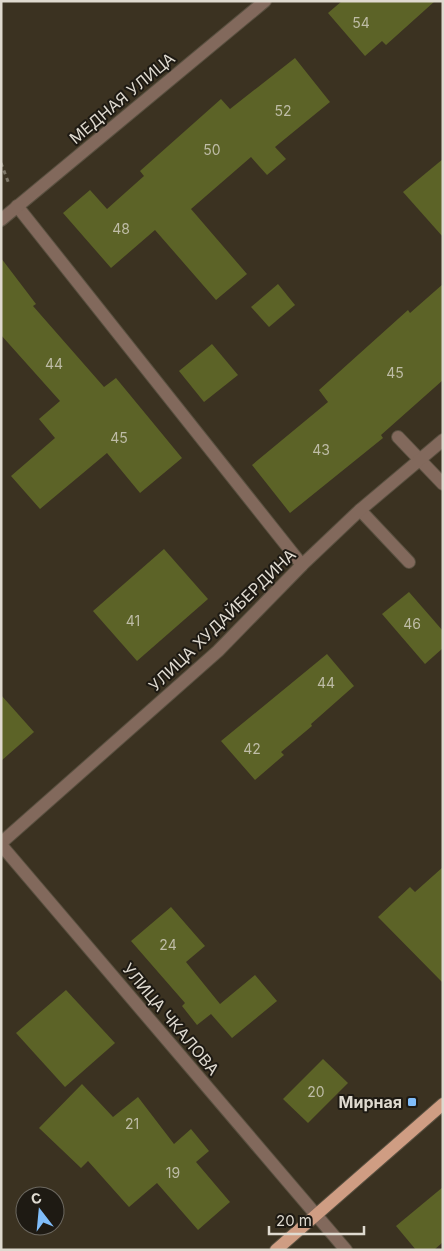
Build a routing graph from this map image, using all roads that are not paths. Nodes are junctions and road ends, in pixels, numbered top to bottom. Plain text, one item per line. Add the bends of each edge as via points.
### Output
1 (265, 1) edge
2 (17, 206) junction
3 (1, 220) edge
4 (398, 437) dead end
5 (443, 440) edge
6 (420, 460) junction
7 (443, 484) edge
8 (360, 510) junction
9 (408, 562) dead end
10 (302, 565) junction
11 (1, 844) edge
12 (443, 1104) edge
13 (317, 1215) junction
14 (276, 1250) edge
15 (346, 1250) edge

1 - 2 street, МЕДНАЯ УЛИЦА
2 - 3 street, МЕДНАЯ УЛИЦА
2 - 10 street
4 - 6 street
5 - 6 street, УЛИЦА ХУДАЙБЕРДИНА
6 - 7 street
6 - 8 street, УЛИЦА ХУДАЙБЕРДИНА
8 - 9 street
8 - 10 street, УЛИЦА ХУДАЙБЕРДИНА
10 - 11 street, УЛИЦА ХУДАЙБЕРДИНА via 218,651
11 - 13 street, УЛИЦА ЧКАЛОВА
12 - 13 main road
13 - 14 main road
13 - 15 street, УЛИЦА ЧКАЛОВА

